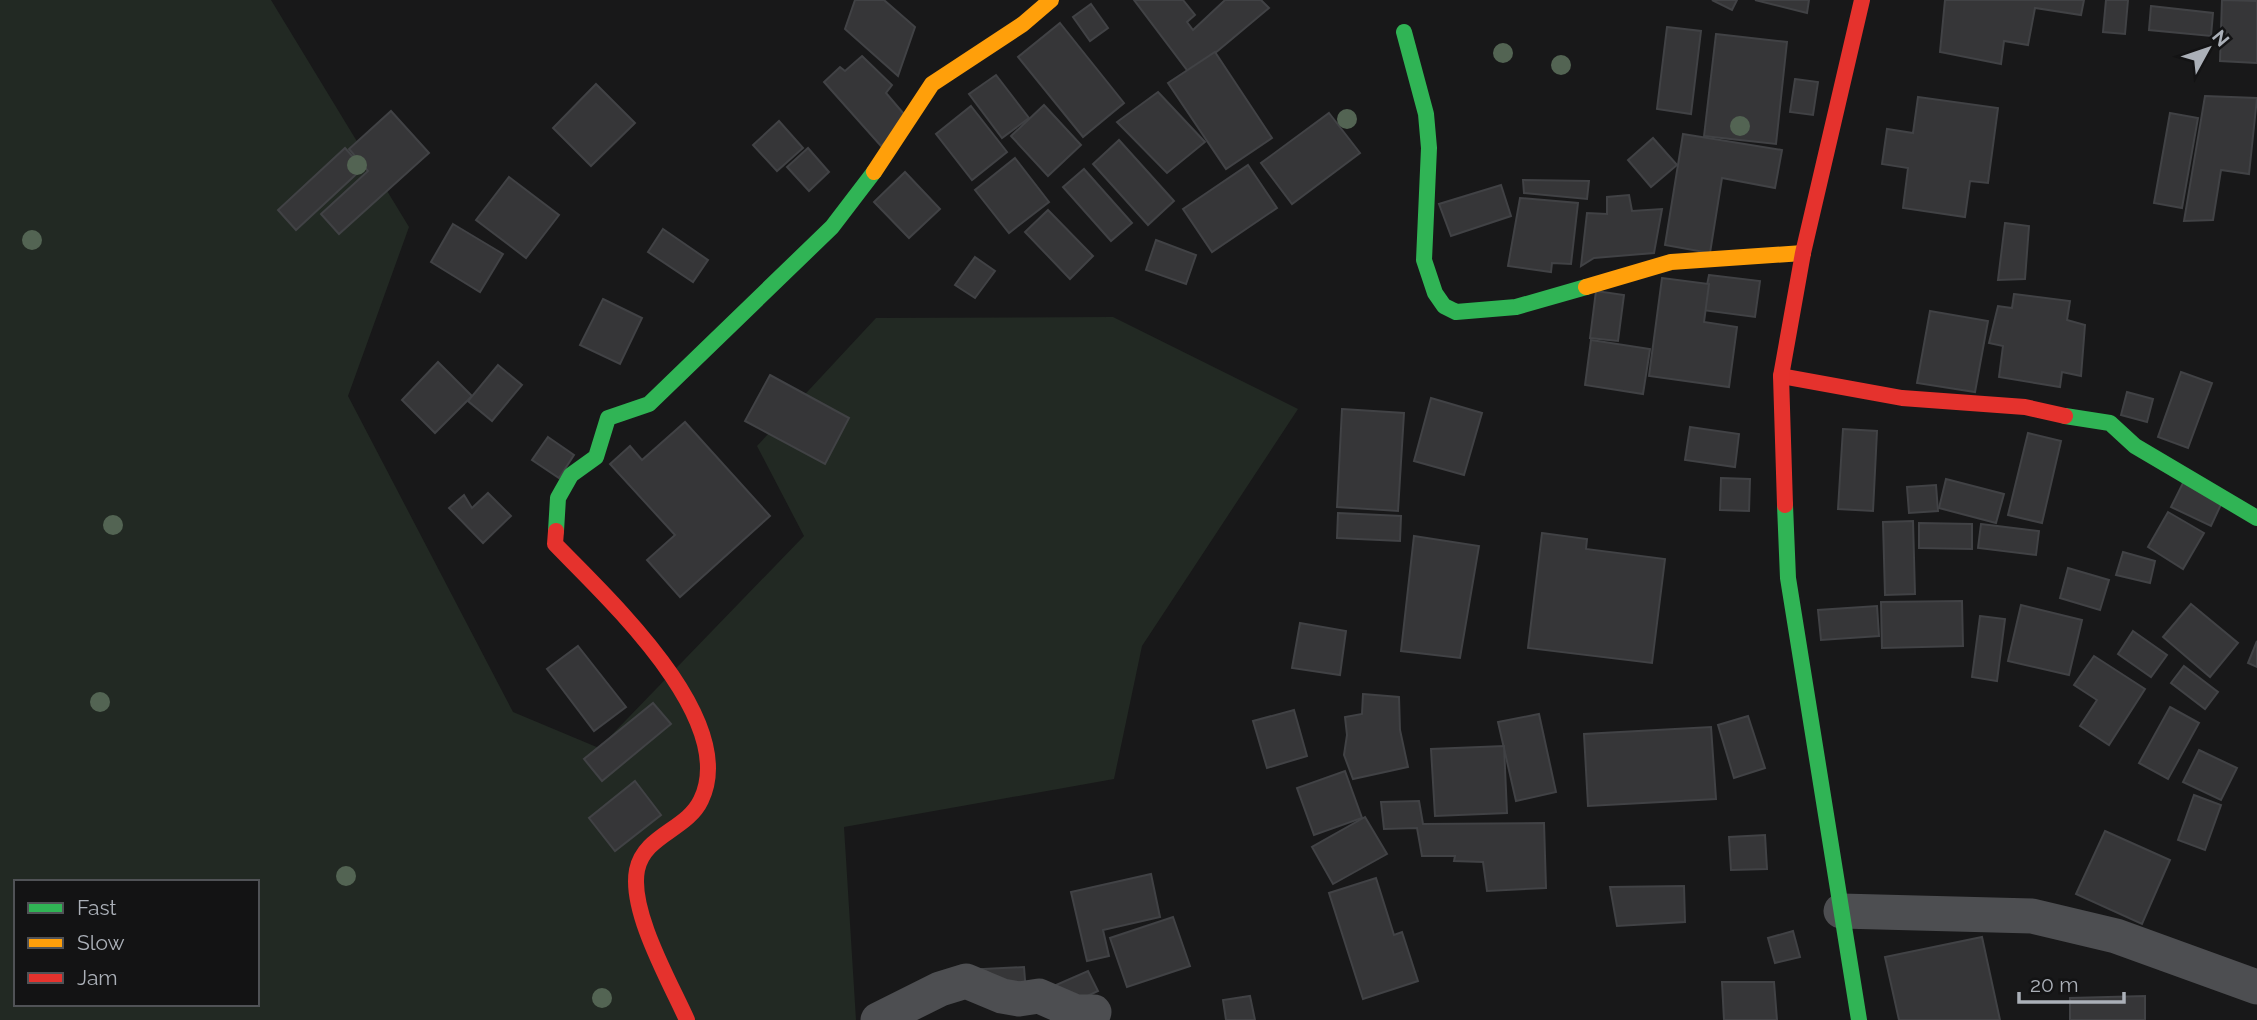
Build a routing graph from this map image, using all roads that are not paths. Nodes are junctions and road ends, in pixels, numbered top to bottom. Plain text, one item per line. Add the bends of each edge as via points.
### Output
1 (1051, 0) edge
2 (1862, 0) edge
3 (1404, 32) dead end
4 (1803, 253) junction
5 (1781, 376) junction
6 (2257, 518) edge
7 (1841, 911) junction
8 (2257, 987) edge
9 (1094, 1012) dead end
10 (687, 1020) edge
11 (878, 1020) edge
12 (1858, 1020) edge

1 - 10 street via 932,85 858,197 832,227 649,404 608,418 596,457 571,475 558,498 555,544 665,664 702,733 708,778 700,802 648,849 638,870 641,918
2 - 4 street
3 - 4 street via 1426,114 1429,148 1424,260 1444,306 1456,312 1516,307 1671,262
4 - 5 street
5 - 6 street via 1902,398 2025,407 2110,423 2135,446
5 - 7 street via 1788,578
7 - 8 street via 2032,916 2116,936
7 - 12 street
9 - 11 street via 1076,1012 1038,996 1002,996 966,981

